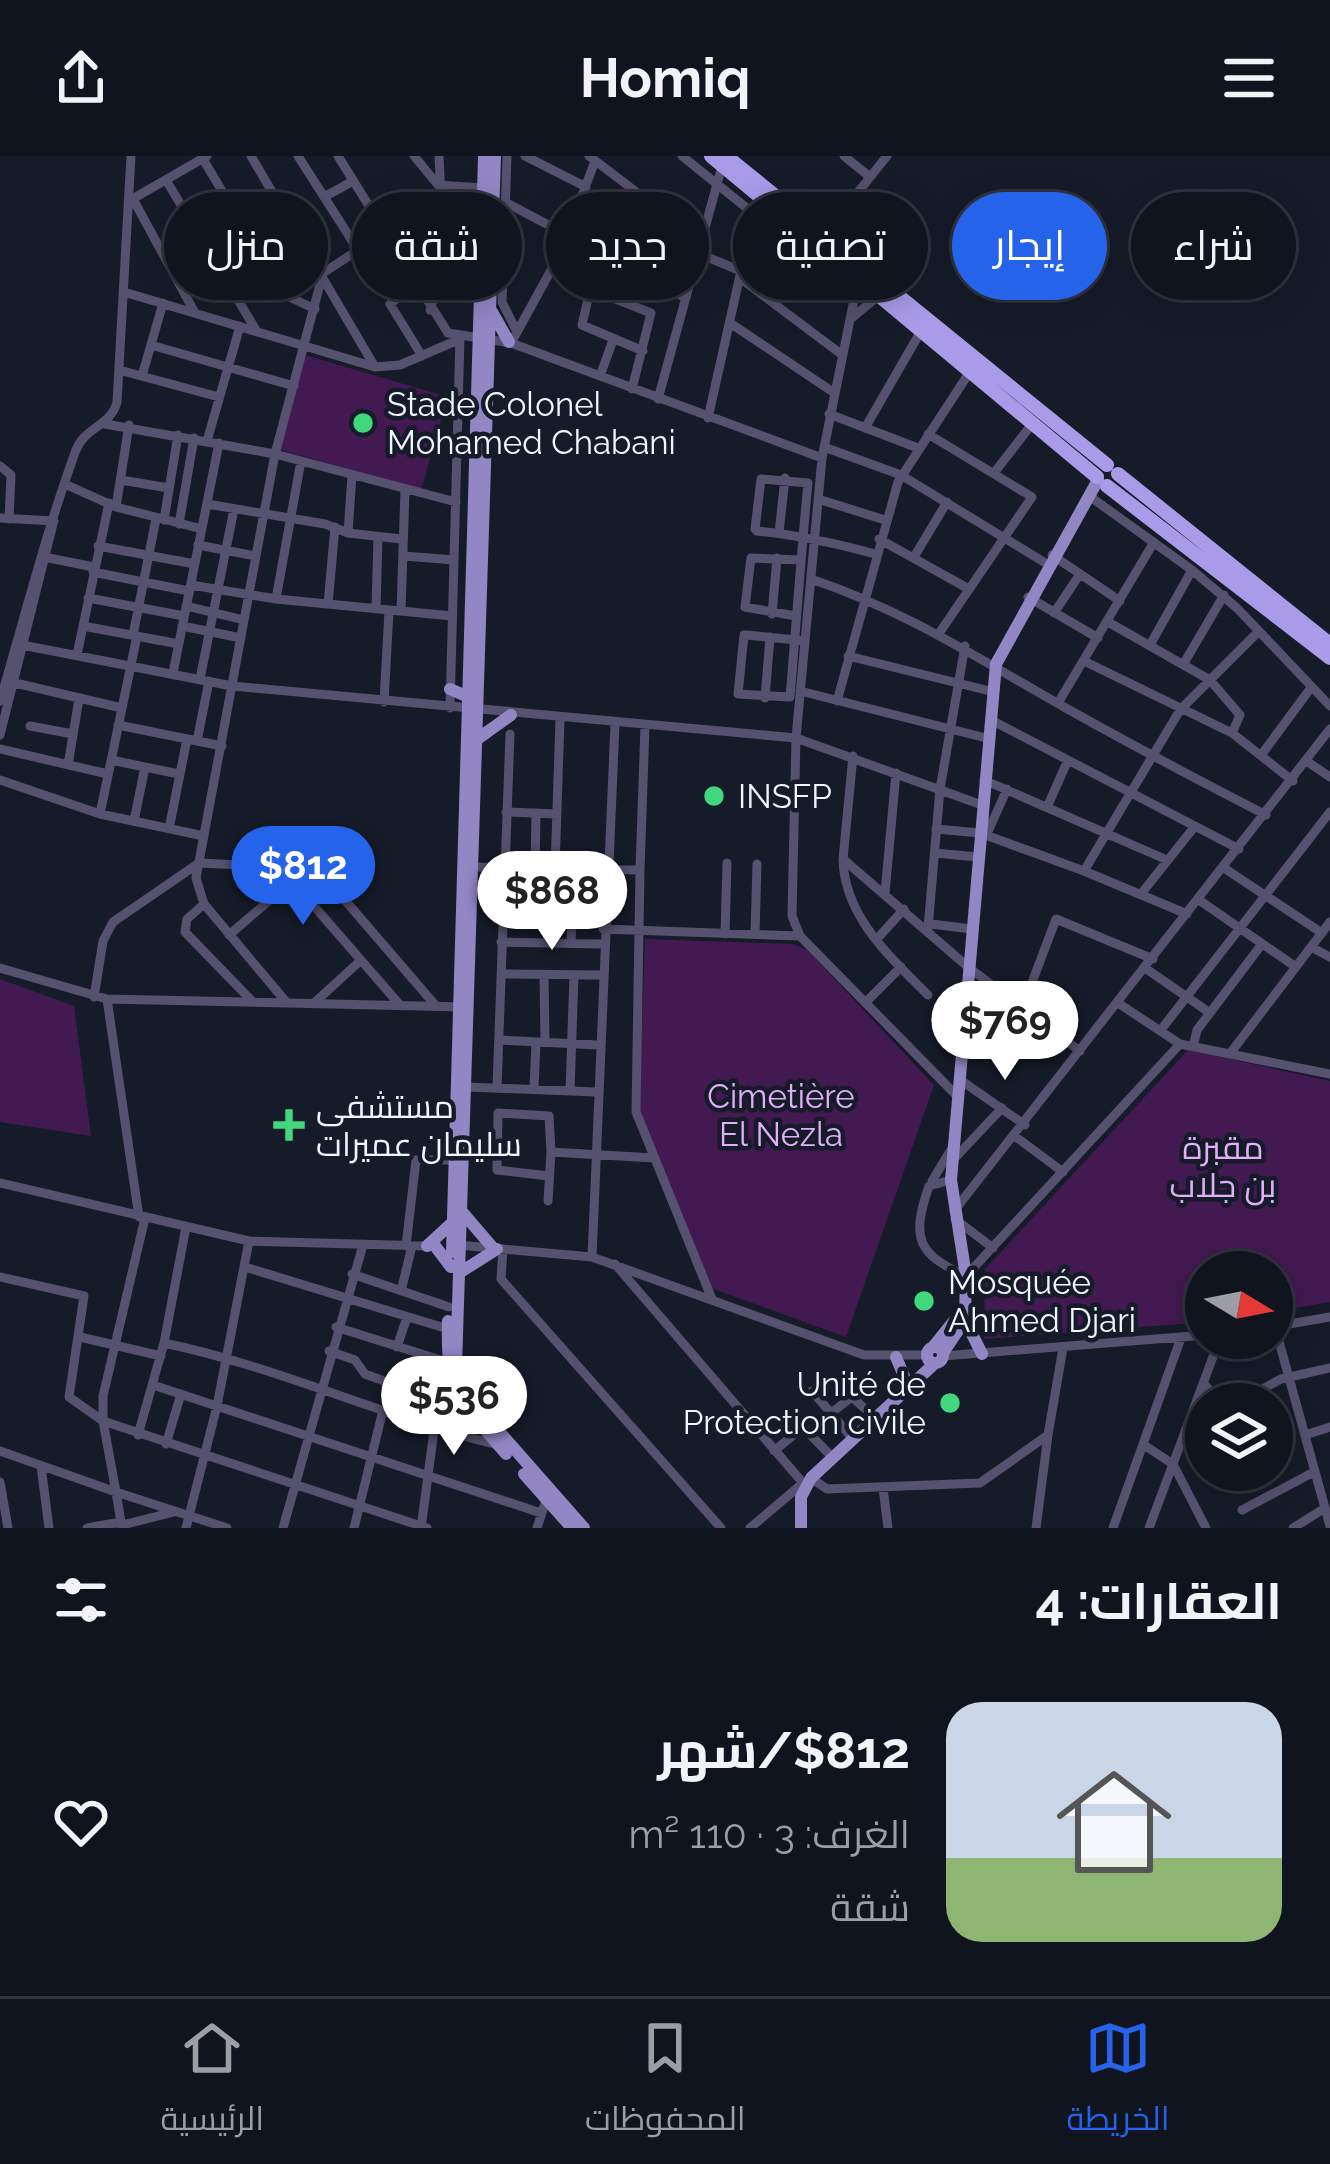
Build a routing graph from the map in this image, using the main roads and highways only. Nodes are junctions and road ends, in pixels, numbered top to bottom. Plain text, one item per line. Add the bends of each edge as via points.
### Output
1 (484, 156) edge
2 (495, 156) edge
3 (720, 159) edge
4 (490, 308) junction
5 (484, 337) junction
6 (488, 362) junction
7 (1105, 478) junction
8 (1215, 561) junction
9 (1330, 644) edge
10 (1330, 658) edge
11 (450, 689) road end
12 (470, 706) junction
13 (511, 716) road end
14 (475, 741) junction
15 (463, 1006) junction
16 (458, 1217) junction
17 (454, 1270) junction
18 (966, 1313) junction
19 (982, 1354) road end
20 (896, 1358) road end
21 (909, 1388) junction
22 (572, 1528) edge
23 (584, 1528) edge
24 (801, 1528) edge

1 - 5 main road
2 - 4 main road
3 - 7 highway via 823,236
3 - 7 highway via 857,287
4 - 5 main road
4 - 6 main road via 511,343
5 - 6 main road
5 - 12 main road
6 - 12 main road
7 - 8 highway
7 - 18 main road via 1050,559 996,664 951,1180
8 - 9 highway
8 - 10 highway
11 - 12 main road
12 - 14 main road
12 - 15 main road
13 - 14 main road
14 - 15 main road
15 - 16 main road
15 - 16 main road
16 - 17 main road
16 - 17 main road via 431,1246
16 - 17 main road via 498,1249
17 - 22 main road via 447,1369 465,1408 543,1507
17 - 23 main road via 461,1385
18 - 19 main road
18 - 21 main road
20 - 21 main road
21 - 24 main road via 806,1482

